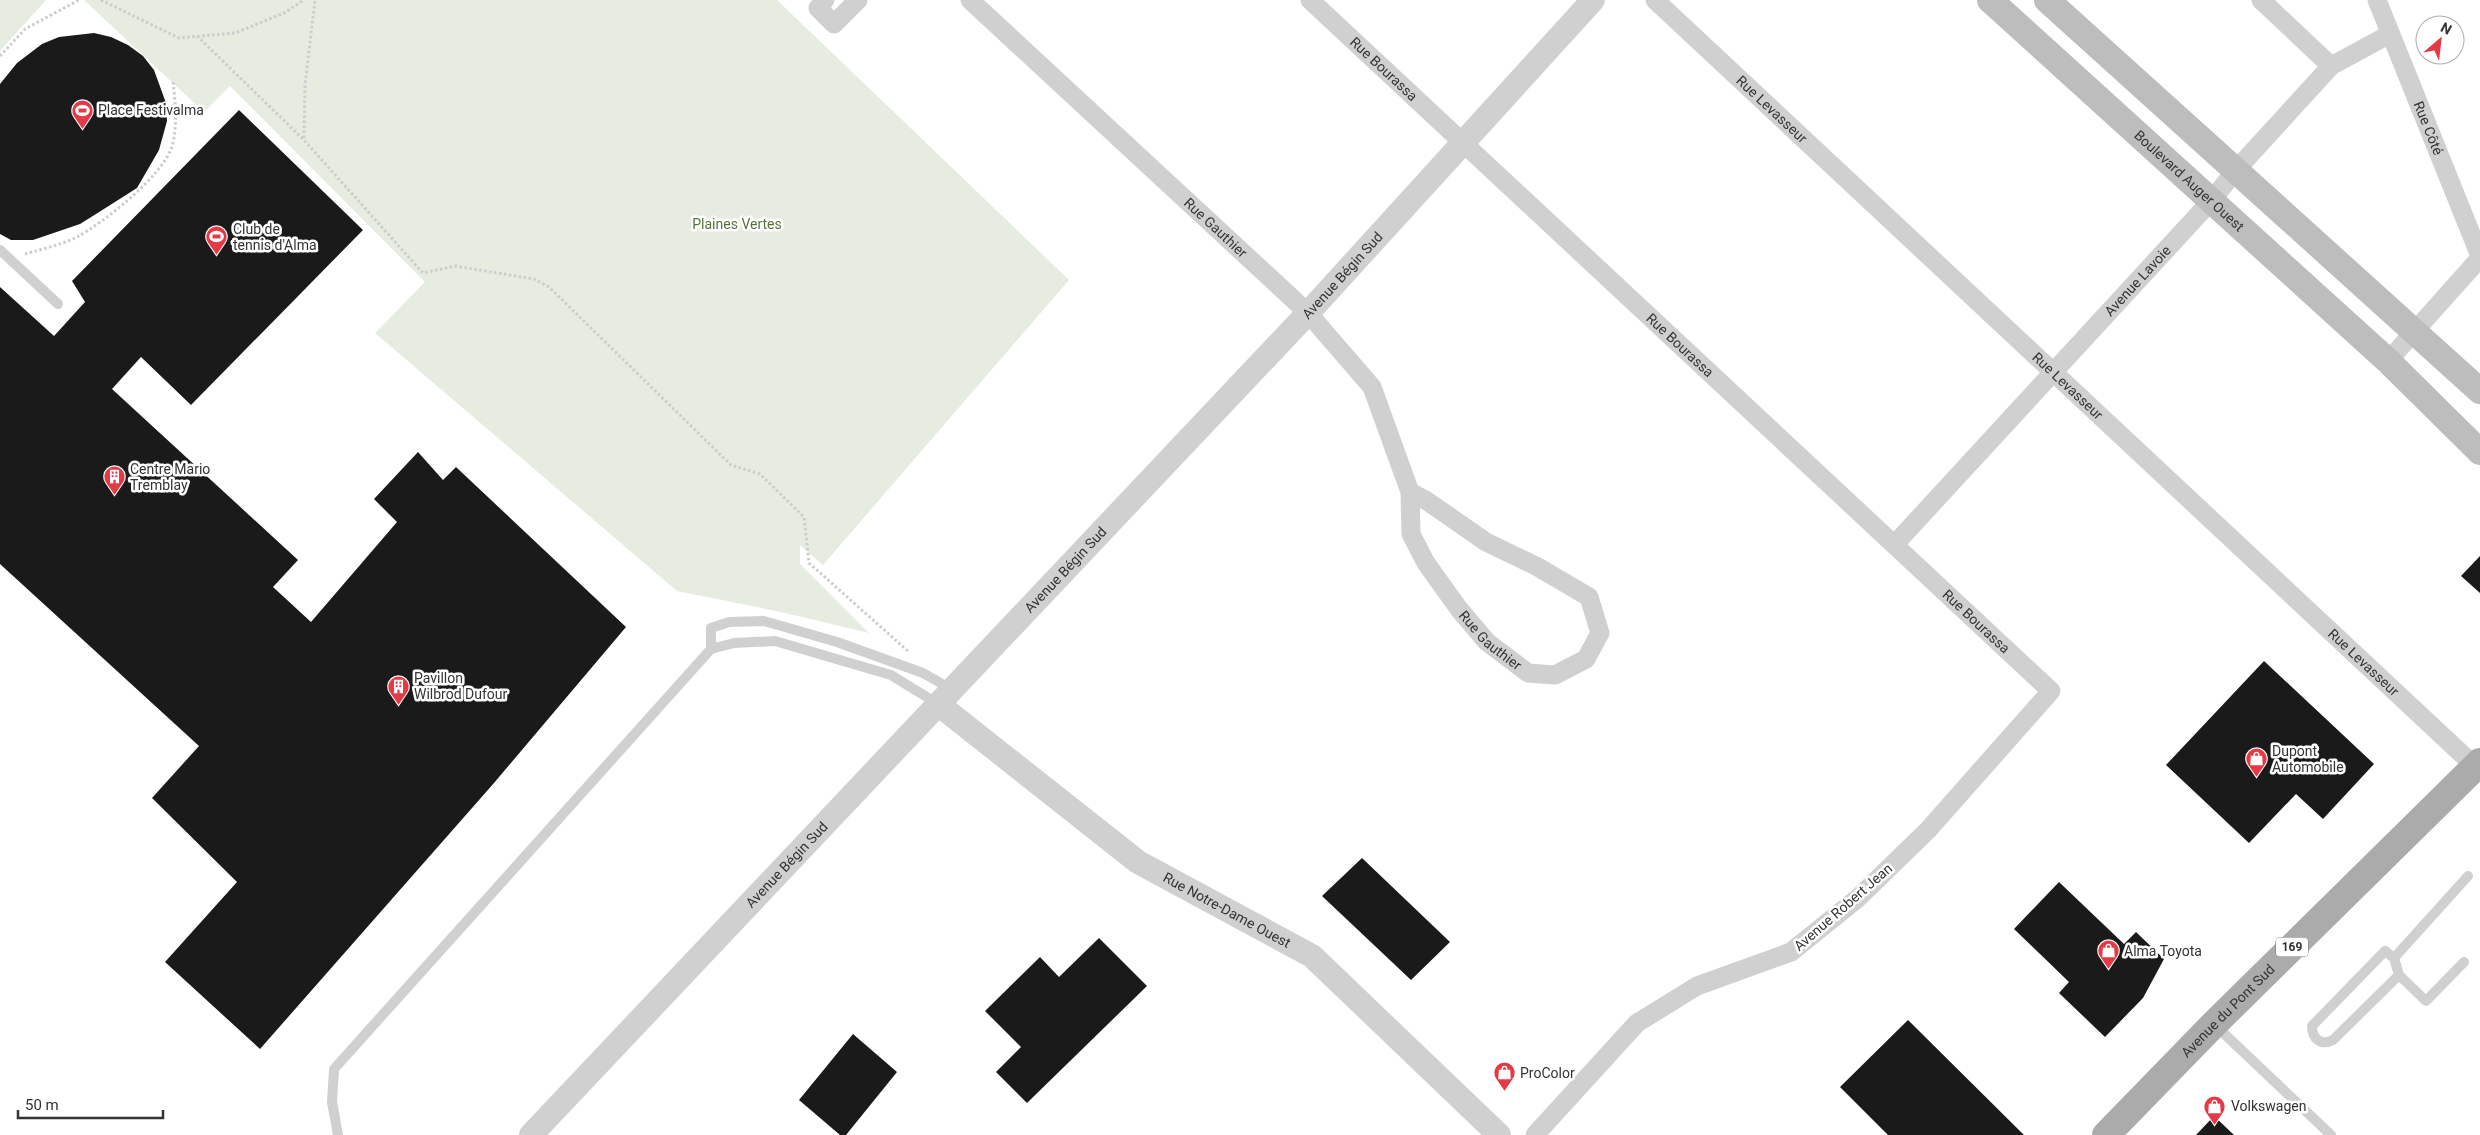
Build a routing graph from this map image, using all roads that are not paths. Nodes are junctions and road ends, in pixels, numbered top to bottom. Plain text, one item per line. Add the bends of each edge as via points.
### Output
1 (825, 0) edge
2 (858, 0) edge
3 (970, 0) edge
4 (1310, 0) edge
5 (1593, 0) edge
6 (1655, 0) edge
7 (1990, 0) edge
8 (2047, 0) edge
9 (2261, 0) edge
10 (2377, 0) edge
11 (2390, 34) junction
12 (2331, 66) junction
13 (1462, 143) junction
14 (2236, 170) junction
15 (2211, 201) junction
16 (0, 250) edge
17 (2480, 257) edge
18 (58, 304) dead end
19 (1308, 313) junction
20 (2416, 331) junction
21 (2388, 361) junction
22 (2053, 374) junction
23 (2480, 391) edge
24 (2480, 452) edge
25 (1410, 492) junction
26 (1895, 544) junction
27 (711, 649) junction
28 (2051, 691) joint
29 (944, 697) junction
30 (2479, 772) edge
31 (2468, 876) dead end
32 (2394, 958) junction
33 (2464, 962) dead end
34 (2399, 975) junction
35 (2221, 1031) junction
36 (338, 1135) edge
37 (531, 1135) edge
38 (1499, 1135) edge
39 (1535, 1135) edge
40 (2106, 1135) edge
41 (2132, 1135) edge
42 (2331, 1135) edge

1 - 2 street via 818,8 834,24
3 - 19 street, Rue Gauthier
4 - 13 street, Rue Bourassa
5 - 13 street, Avenue Bégin Sud
6 - 22 street, Rue Levasseur
7 - 15 main road, Boulevard Auger Ouest
8 - 14 main road
9 - 12 street
10 - 11 street, Rue Côté
11 - 12 street, Avenue Lavoie
11 - 17 street, Rue Côté
12 - 14 street, Avenue Lavoie
13 - 19 street, Avenue Bégin Sud
13 - 26 street, Rue Bourassa
14 - 15 street, Avenue Lavoie
14 - 20 main road
15 - 21 main road, Boulevard Auger Ouest
15 - 22 street, Avenue Lavoie
16 - 18 lane
17 - 20 street
19 - 25 street, Rue Gauthier via 1372,386
19 - 29 street, Avenue Bégin Sud
20 - 21 street
20 - 23 main road
21 - 24 main road, Boulevard Auger Ouest
22 - 26 street, Avenue Lavoie
22 - 30 street, Rue Levasseur
25 - 25 street, Rue Gauthier via 1410,534 1458,609 1487,642 1528,673 1555,675 1586,659 1600,632 1589,597 1486,542
26 - 28 street, Rue Bourassa
27 - 29 lane via 734,643 775,641 891,675
27 - 29 lane via 711,628 729,622 764,621 837,642 923,673
27 - 36 lane via 334,1069 332,1102
28 - 39 street, Avenue Robert Jean via 1928,830 1858,898 1791,952 1697,986 1637,1023
29 - 37 street, Avenue Bégin Sud
29 - 38 street, Rue Notre-Dame Ouest via 1138,862 1312,956
30 - 35 main road, Avenue du Pont Sud / 169
31 - 32 lane
32 - 34 lane
32 - 34 lane via 2385,951 2312,1026 2312,1035 2317,1041 2326,1043 2333,1040
33 - 34 lane via 2426,1001
35 - 40 main road, Avenue du Pont Sud / 169
35 - 41 main road, Avenue du Pont Sud / 169
35 - 42 lane

